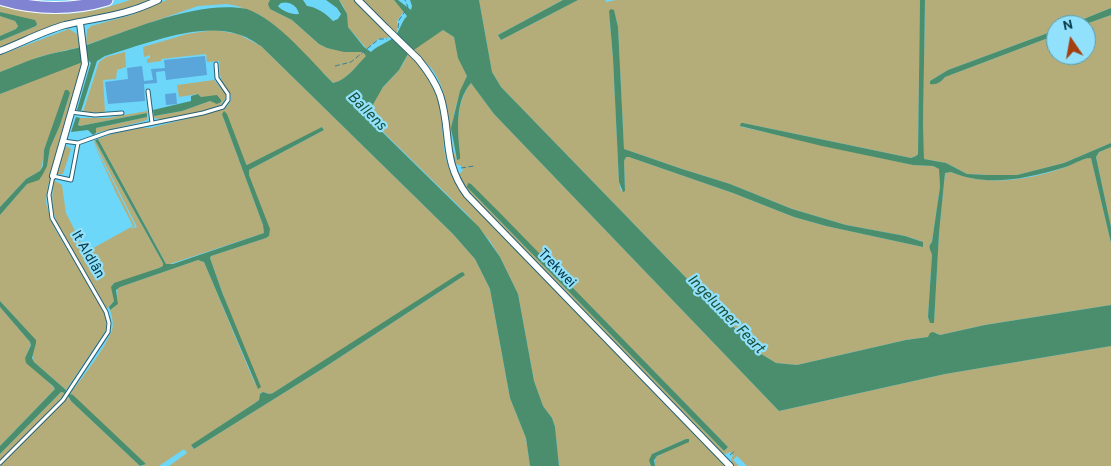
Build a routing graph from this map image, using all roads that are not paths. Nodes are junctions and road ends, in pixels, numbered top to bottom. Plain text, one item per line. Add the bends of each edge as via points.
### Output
1 (3, 0) edge
2 (107, 0) edge
3 (158, 0) edge
4 (358, 0) edge
5 (80, 23) junction
6 (0, 51) edge
7 (216, 64) dead end
8 (148, 92) dead end
9 (71, 112) junction
10 (122, 113) dead end
11 (152, 123) junction
12 (63, 141) junction
13 (78, 143) junction
14 (53, 176) junction
15 (0, 464) edge
16 (730, 466) edge

1 - 2 highway via 60,7
3 - 5 street via 125,13
4 - 16 street, Trekwei, bridge via 418,59 437,88 450,163 467,195
5 - 6 street via 58,28
5 - 9 street, It Aldlân via 85,60
7 - 11 lane via 217,78 228,94 225,105 204,113
8 - 11 lane
9 - 10 lane via 95,116
9 - 12 street, It Aldlân
11 - 13 lane via 109,132
12 - 13 lane
12 - 14 street, It Aldlân
13 - 14 lane via 71,180
14 - 15 lane, It Aldlân via 49,195 52,218 106,312 109,327 67,394

